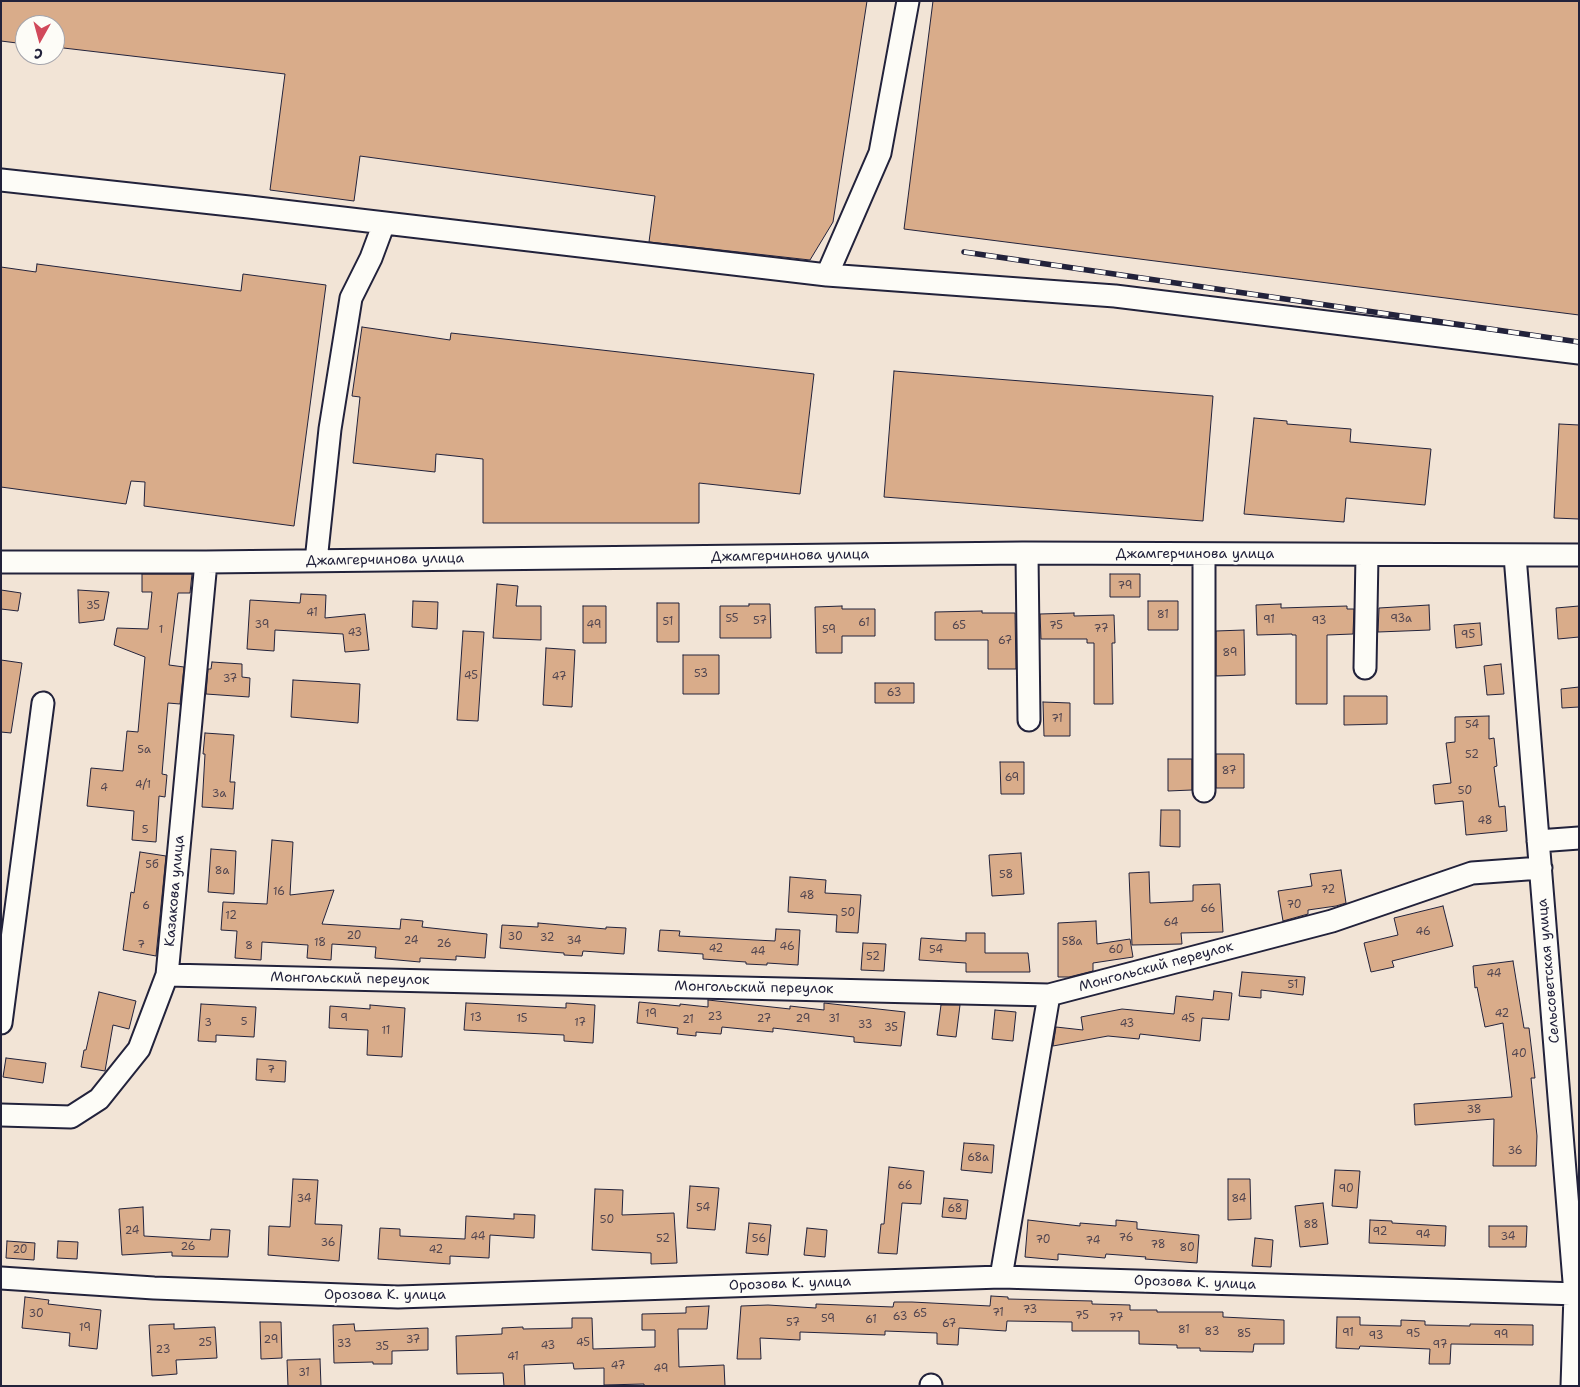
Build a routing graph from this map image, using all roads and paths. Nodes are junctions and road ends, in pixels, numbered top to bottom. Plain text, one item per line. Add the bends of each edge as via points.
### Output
1 (908, 1) edge
2 (1, 180) edge
3 (384, 223) junction
4 (827, 275) junction
5 (1579, 353) edge
6 (1027, 554) junction
7 (1204, 554) junction
8 (1367, 555) junction
9 (1579, 555) edge
10 (1515, 556) junction
11 (316, 561) junction
12 (1, 562) edge
13 (206, 562) junction
14 (1365, 668) dead end
15 (43, 703) dead end
16 (1030, 720) dead end
17 (1204, 791) dead end
18 (1579, 838) edge
19 (1538, 841) junction
20 (1541, 868) junction
21 (168, 976) junction
22 (1049, 994) junction
23 (1, 1023) edge
24 (1, 1116) edge
25 (1001, 1277) junction
26 (1, 1278) edge
27 (1577, 1294) edge
28 (1572, 1386) edge

1 - 4 street via 880,153
2 - 3 street
3 - 4 street
3 - 11 street via 351,298 330,429
4 - 5 street via 1115,296
6 - 7 street, Джамгерчинова улица
6 - 11 street, Джамгерчинова улица
6 - 16 street
7 - 8 street, Джамгерчинова улица
7 - 17 street
8 - 10 street, Джамгерчинова улица
8 - 14 street
9 - 10 street, Джамгерчинова улица
10 - 19 street, Сельсоветская улица
11 - 13 street, Джамгерчинова улица
12 - 13 street, Джамгерчинова улица
13 - 21 street, Казакова улица
15 - 23 street
18 - 19 street
19 - 20 street, Сельсоветская улица
20 - 22 street, Монгольский переулок via 1472,873 1332,921
20 - 27 street, Сельсоветская улица
21 - 22 street, Монгольский переулок
21 - 24 street, Казакова улица via 140,1049 99,1099 71,1117
22 - 25 street
25 - 26 street, Орозова К. улица via 398,1297 154,1288
25 - 27 street, Орозова К. улица
27 - 28 street, Сельсоветская улица

